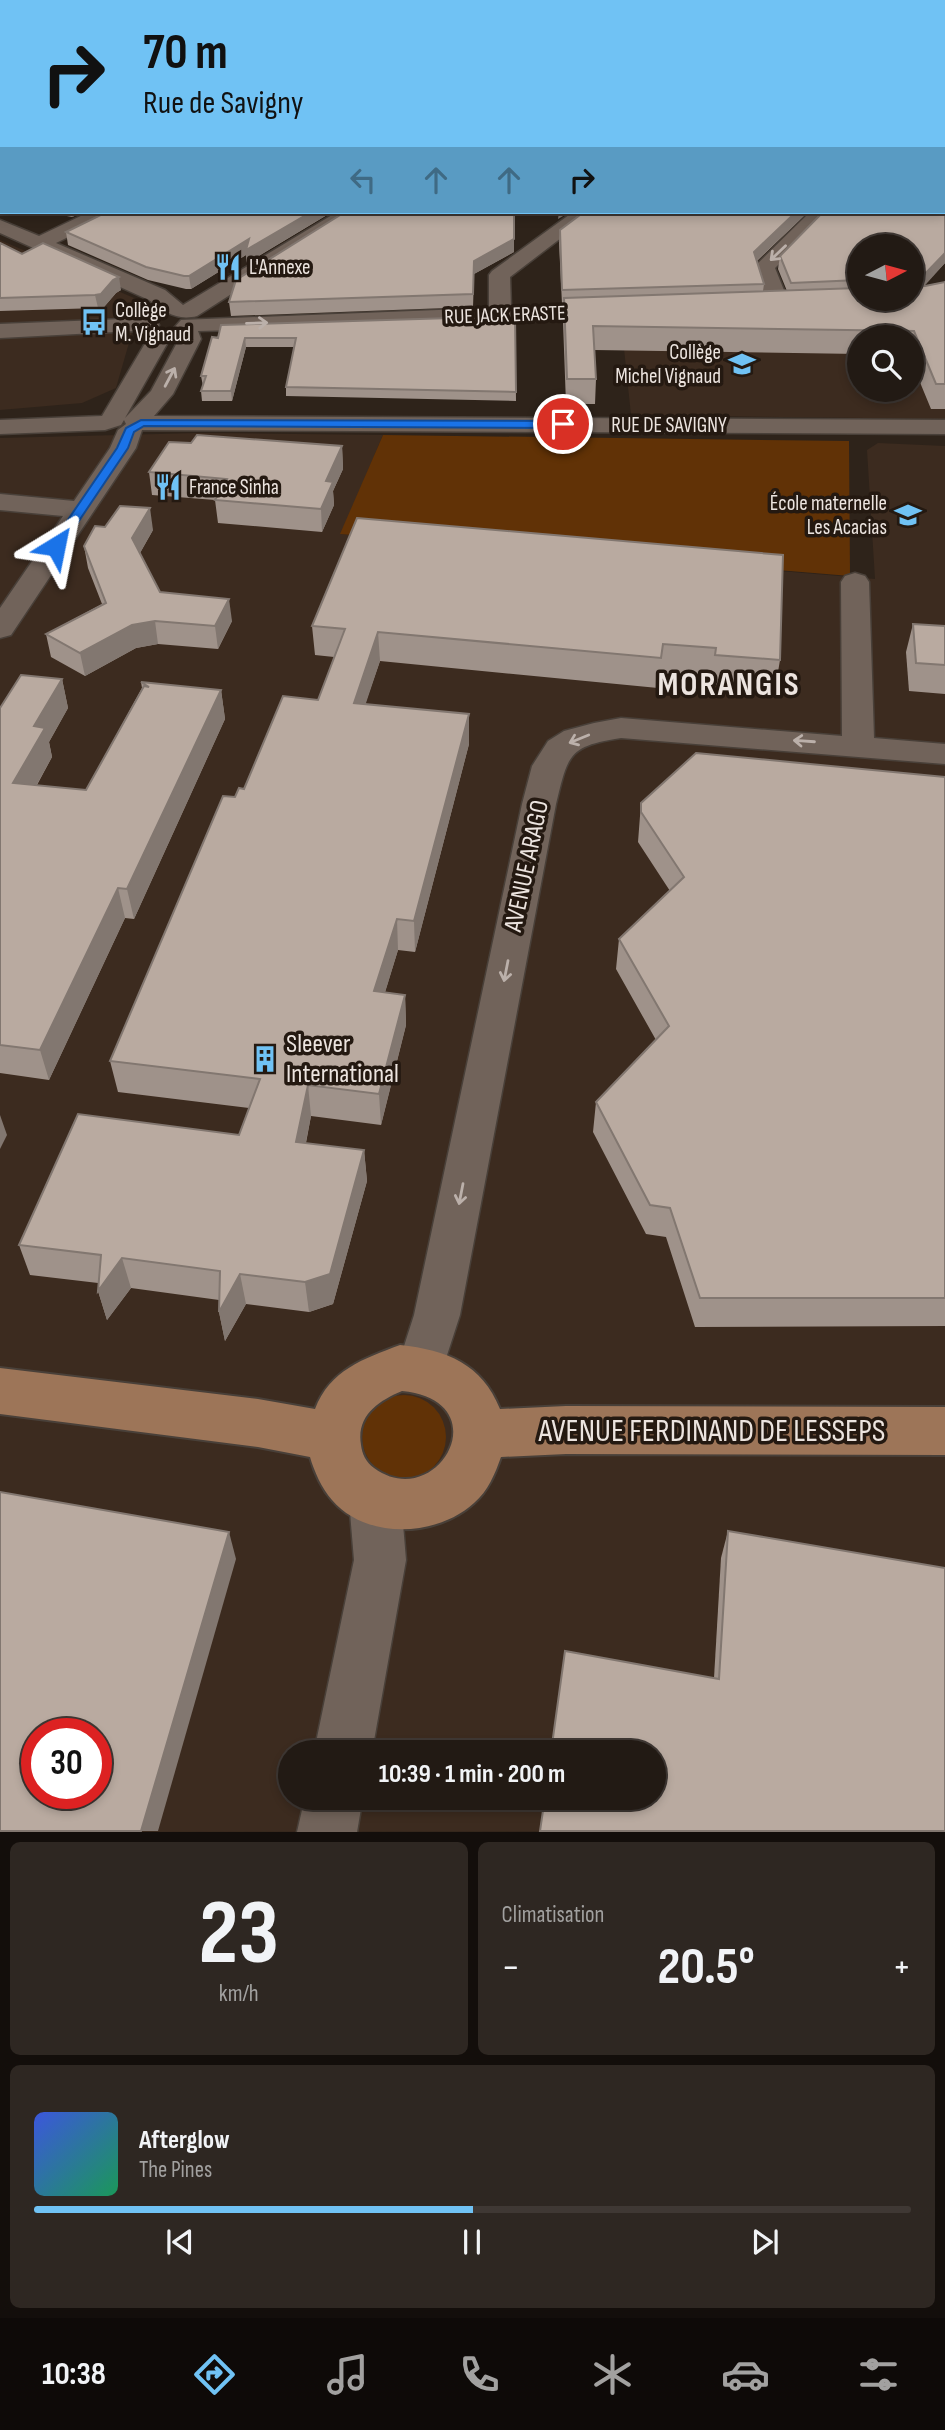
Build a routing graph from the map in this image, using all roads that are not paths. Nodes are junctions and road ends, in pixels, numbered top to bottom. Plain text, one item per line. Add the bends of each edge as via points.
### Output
1 (17, 214) edge
2 (100, 214) edge
3 (347, 214) edge
4 (582, 214) edge
5 (819, 214) edge
6 (0, 225) edge
7 (40, 243) junction
8 (804, 304) edge
9 (779, 305) junction
10 (752, 306) edge
11 (637, 310) edge
12 (500, 316) junction
13 (185, 318) junction
14 (154, 330) junction
15 (0, 331) edge
16 (125, 423) junction
17 (945, 427) edge
18 (0, 428) edge
19 (0, 502) edge
20 (82, 510) junction
21 (855, 582) dead end
22 (0, 629) edge
23 (858, 746) junction
24 (945, 754) edge
25 (421, 1368) junction
26 (0, 1391) edge
27 (945, 1431) edge
28 (480, 1434) junction
29 (332, 1437) junction
30 (375, 1500) junction
31 (345, 1740) edge
32 (331, 1810) edge
33 (327, 1832) edge

1 - 6 street
2 - 7 street
3 - 13 street
4 - 12 street via 499,275
5 -> 9 street via 764,267
6 - 7 street
7 - 13 street via 157,295
8 - 9 street
9 - 10 street
11 - 12 street, RUE JACK ERASTE
13 -> 12 street, RUE JACK ERASTE
13 - 14 street via 158,315
16 -> 13 street via 161,394 190,339
14 - 15 street
14 - 16 street via 118,405
16 - 17 street, RUE DE SAVIGNY
16 - 18 street, RUE DE SAVIGNY
16 - 20 street via 123,448
19 - 20 street
20 - 22 street
21 - 23 street
23 - 24 street, AVENUE ARAGO
23 -> 25 street, AVENUE ARAGO via 621,728 571,741 554,754 539,804 437,1315
25 - 28 main road via 451,1380 463,1391 472,1404
25 - 29 main road via 379,1373 360,1383 336,1417
26 - 29 main road via 258,1423
27 - 28 main road, AVENUE FERDINAND DE LESSEPS
28 - 30 main road via 476,1457 464,1477 446,1493 423,1503 398,1505
29 - 30 main road via 334,1457 343,1474
30 - 31 street via 380,1560
32 - 33 street

